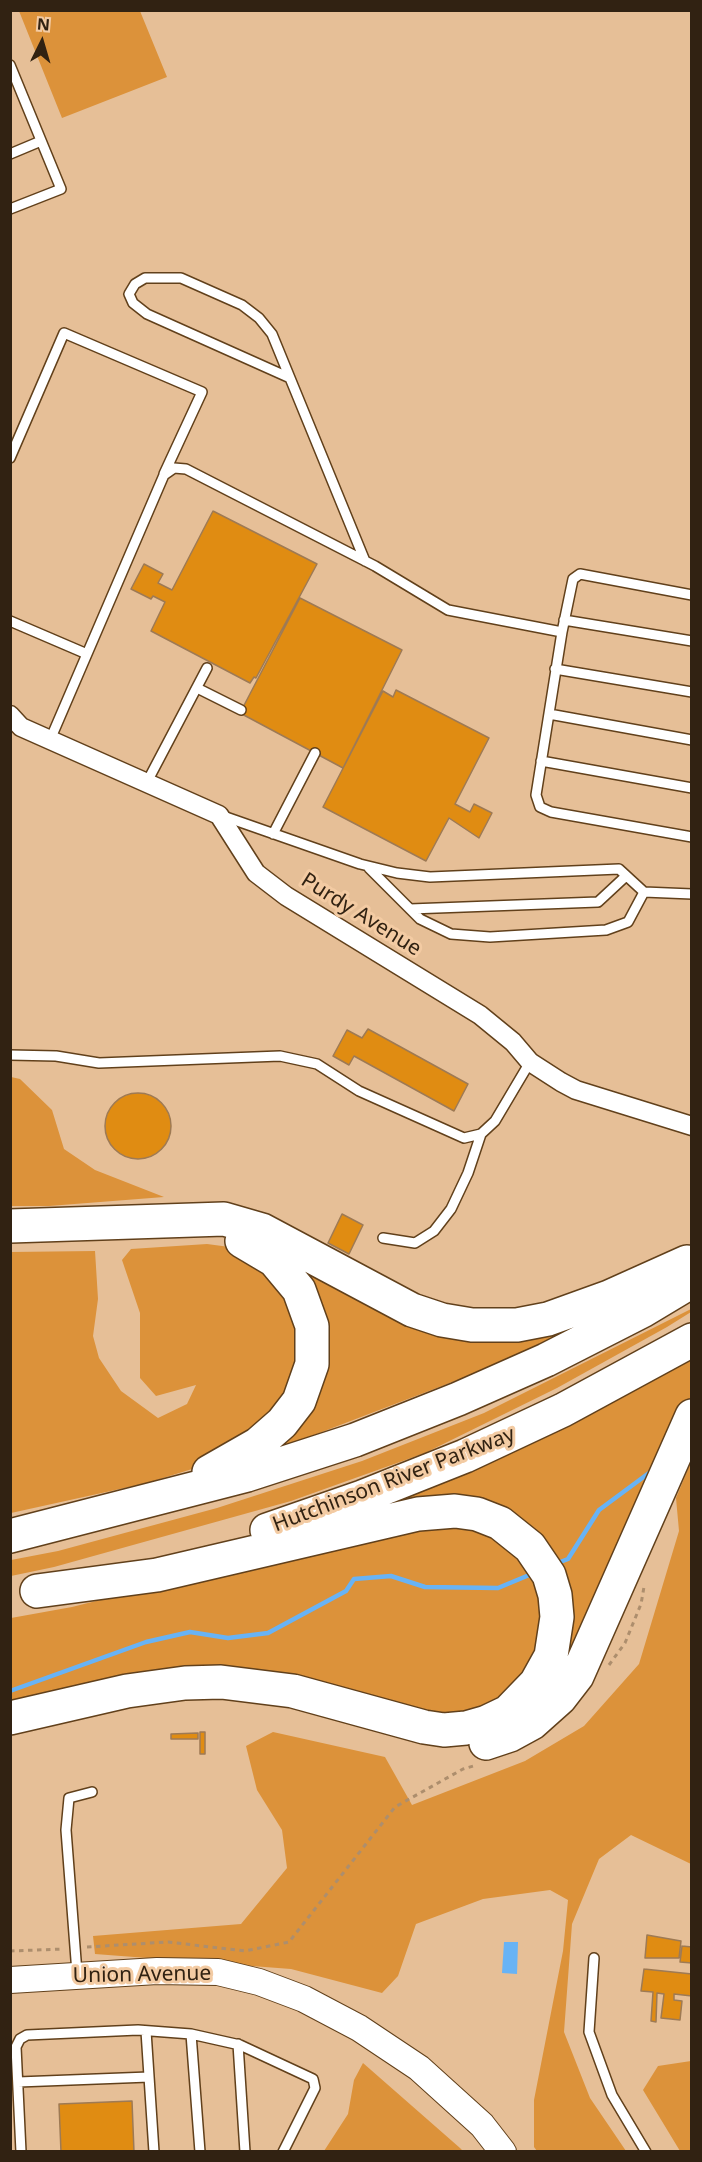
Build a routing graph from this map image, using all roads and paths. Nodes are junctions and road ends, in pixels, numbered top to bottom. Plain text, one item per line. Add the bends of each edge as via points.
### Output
1 (10, 65) edge
2 (41, 141) junction
3 (11, 153) edge
4 (10, 209) edge
5 (290, 378) junction
6 (10, 458) edge
7 (164, 475) junction
8 (365, 561) junction
9 (692, 595) edge
10 (564, 620) junction
11 (10, 621) edge
12 (562, 632) junction
13 (692, 641) edge
14 (87, 654) junction
15 (207, 668) dead end
16 (555, 669) junction
17 (196, 688) junction
18 (692, 692) edge
19 (241, 710) dead end
20 (549, 714) junction
21 (14, 724) edge
22 (50, 740) junction
23 (692, 740) edge
24 (315, 753) dead end
25 (542, 761) junction
26 (147, 782) junction
27 (692, 788) edge
28 (219, 814) junction
29 (273, 834) junction
30 (692, 837) edge
31 (368, 866) junction
32 (626, 876) junction
33 (644, 892) junction
34 (692, 894) edge
35 (410, 909) junction
36 (10, 1055) edge
37 (530, 1062) junction
38 (692, 1126) edge
39 (481, 1134) junction
40 (10, 1226) edge
41 (382, 1238) dead end
42 (10, 1242) edge
43 (692, 1260) edge
44 (692, 1281) edge
45 (692, 1340) edge
46 (689, 1421) edge
47 (84, 1518) junction
48 (10, 1536) edge
49 (644, 1585) dead end
50 (24, 1594) edge
51 (604, 1672) dead end
52 (10, 1718) edge
53 (10, 1736) edge
54 (482, 1764) dead end
55 (92, 1792) dead end
56 (75, 1948) junction
57 (10, 1951) edge
58 (594, 1958) dead end
59 (77, 1976) junction
60 (10, 1980) edge
61 (146, 2031) junction
62 (191, 2034) junction
63 (238, 2044) junction
64 (149, 2076) junction
65 (18, 2082) junction
66 (21, 2151) edge
67 (154, 2151) edge
68 (200, 2151) edge
69 (245, 2151) edge
70 (283, 2151) edge
71 (503, 2151) edge
72 (646, 2151) edge

1 - 2 lane
2 - 3 lane
2 - 4 lane via 61,189
5 - 5 lane via 272,334 242,305 181,278 146,278 135,284 129,294 133,303 147,314
5 - 8 lane
6 - 7 lane via 64,333 202,392
7 - 8 lane via 174,468 186,469
7 - 14 lane
8 - 12 lane via 448,610
9 - 10 lane via 580,574 573,579
10 - 12 lane
10 - 13 lane
11 - 14 lane
12 - 16 lane
14 - 22 lane
15 - 17 lane
16 - 18 lane
16 - 20 lane
17 - 19 lane
17 - 26 lane
20 - 23 lane
20 - 25 lane
21 - 22 street
22 - 26 street
24 - 29 lane
25 - 27 lane
25 - 30 lane via 536,795 540,807
26 - 28 street
28 - 29 lane
28 - 37 street, Purdy Avenue via 256,873 286,896 480,1014
29 - 31 lane
31 - 32 lane via 430,877 607,869 619,870
31 - 35 lane
32 - 33 lane
32 - 35 lane via 598,902
33 - 34 lane
33 - 35 lane via 628,922 606,930 490,937 451,934
36 - 39 lane via 56,1056 99,1063 280,1056 317,1064 359,1091 447,1132 464,1138
37 - 38 street, Purdy Avenue via 576,1090
37 - 39 lane via 495,1121
39 - 41 lane via 451,1209 434,1231 416,1243
40 - 43 highway via 224,1219 262,1230 412,1310 479,1326 548,1319
42 - 47 highway via 205,1234 228,1237 251,1245 274,1260 292,1279 308,1311 313,1339 309,1377 299,1401 271,1434 209,1472
44 - 47 highway via 546,1360 398,1423 273,1467
45 - 50 highway, Hutchinson River Parkway via 555,1414 465,1456 362,1497 254,1534
46 - 53 highway via 577,1676 543,1715 522,1729 498,1740 462,1747 422,1744 288,1707 214,1698 159,1703
47 - 48 highway
49 - 51 path via 625,1643
50 - 52 highway via 157,1575 432,1511 477,1514 500,1522 524,1540 544,1565 555,1595 556,1636 542,1675 516,1705 476,1726 435,1730 293,1691 220,1682 127,1691
54 - 56 path via 463,1769 395,1807 289,1942 245,1951 168,1942
55 - 56 lane via 69,1798 66,1830
56 - 57 path
56 - 59 lane
58 - 72 lane via 589,2032 612,2095
59 - 60 street, Union Avenue
59 - 71 street, Union Avenue via 218,1972 304,1999 359,2028 420,2068 482,2125
61 - 62 lane
61 - 64 lane
61 - 65 lane via 27,2035 16,2047
62 - 63 lane
62 - 68 lane
63 - 69 lane
63 - 70 lane via 313,2079 315,2088
64 - 65 lane
64 - 67 lane
65 - 66 lane

